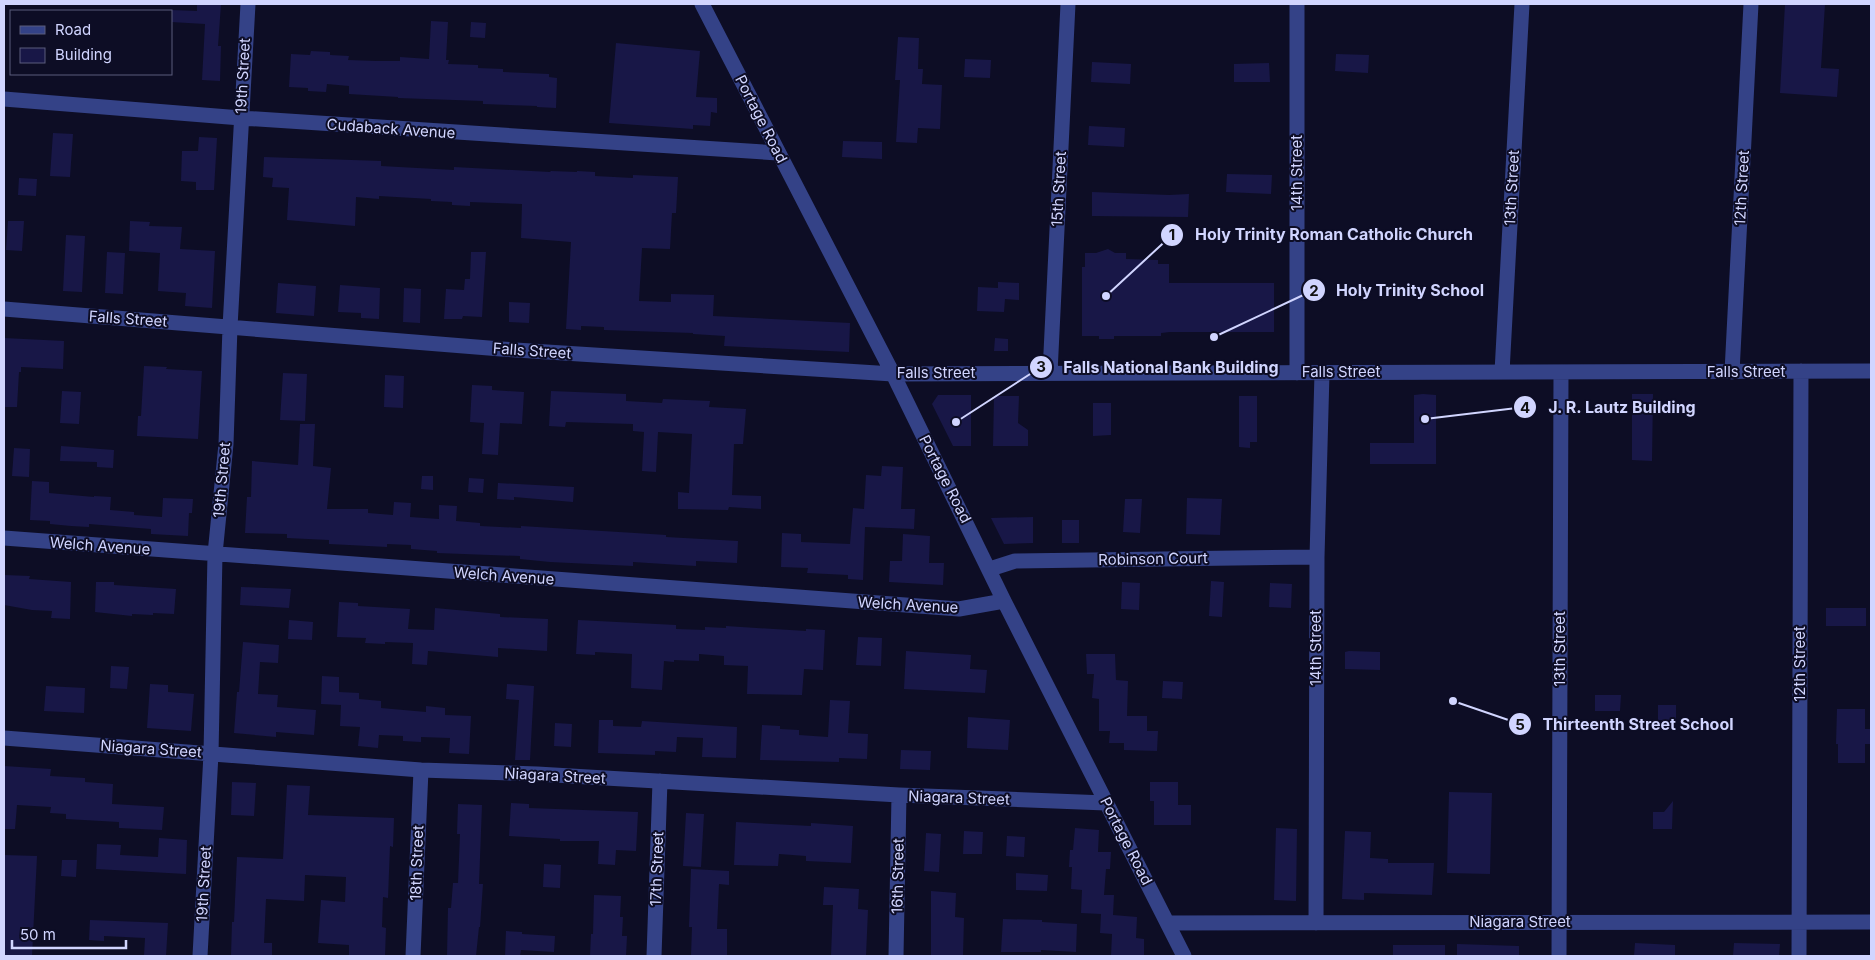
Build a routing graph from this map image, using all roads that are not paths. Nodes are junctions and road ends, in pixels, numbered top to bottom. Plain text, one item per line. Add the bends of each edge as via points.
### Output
1 (248, 4) edge
2 (702, 4) edge
3 (1068, 4) edge
4 (1296, 4) edge
5 (1522, 4) edge
6 (1751, 4) edge
7 (4, 99) edge
8 (241, 118) junction
9 (778, 153) junction
10 (4, 309) edge
11 (230, 326) junction
12 (1801, 371) junction
13 (1871, 371) edge
14 (1297, 372) junction
15 (1502, 372) junction
16 (1561, 372) junction
17 (1732, 372) junction
18 (1050, 373) junction
19 (1322, 373) junction
20 (892, 374) junction
21 (4, 538) edge
22 (215, 554) junction
23 (1317, 557) junction
24 (990, 569) junction
25 (1004, 600) junction
26 (4, 738) edge
27 (210, 754) junction
28 (421, 770) junction
29 (660, 781) junction
30 (899, 795) junction
31 (1106, 803) junction
32 (1559, 922) junction
33 (1799, 922) junction
34 (1871, 922) edge
35 (1168, 923) junction
36 (1316, 923) junction
37 (200, 956) edge
38 (413, 956) edge
39 (654, 956) edge
40 (896, 956) edge
41 (1184, 956) edge
42 (1558, 956) edge
43 (1799, 956) edge

1 - 8 street, 19th Street
2 - 9 street, Portage Road
3 - 18 street, 15th Street
4 - 14 street, 14th Street
5 - 15 street, 13th Street
6 - 17 street, 12th Street
7 - 8 street, Cudaback Avenue
8 - 9 street, Cudaback Avenue
8 - 11 street, 19th Street
9 - 20 street, Portage Road
10 - 11 street, Falls Street
11 - 20 street, Falls Street via 501,349
11 - 22 street, 19th Street via 226,444
12 - 13 street, Falls Street
12 - 17 street, Falls Street
12 - 33 street, 12th Street
14 - 18 street, Falls Street
14 - 19 street, Falls Street
15 - 16 street, Falls Street
15 - 19 street, Falls Street
16 - 17 street, Falls Street
16 - 32 street, 13th Street
18 - 20 street, Falls Street
19 - 23 street, 14th Street
20 - 24 street, Portage Road
21 - 22 street, Welch Avenue
22 - 25 street, Welch Avenue via 959,609
22 - 27 street, 19th Street
23 - 24 street, Robinson Court via 1015,561
23 - 36 street, 14th Street
24 - 25 street, Portage Road
25 - 31 street, Portage Road
26 - 27 street, Niagara Street
27 - 28 street, Niagara Street
27 - 37 street, 19th Street
28 - 29 street, Niagara Street
28 - 38 street, 18th Street
29 - 30 street, Niagara Street
29 - 39 street, 17th Street
30 - 31 street, Niagara Street
30 - 40 street, 16th Street
31 - 35 street, Portage Road
32 - 33 street, Niagara Street
32 - 36 street, Niagara Street
32 - 42 street, 13th Street
33 - 34 street, Niagara Street
33 - 43 street, 12th Street
35 - 36 street, Niagara Street
35 - 41 street, Portage Road

